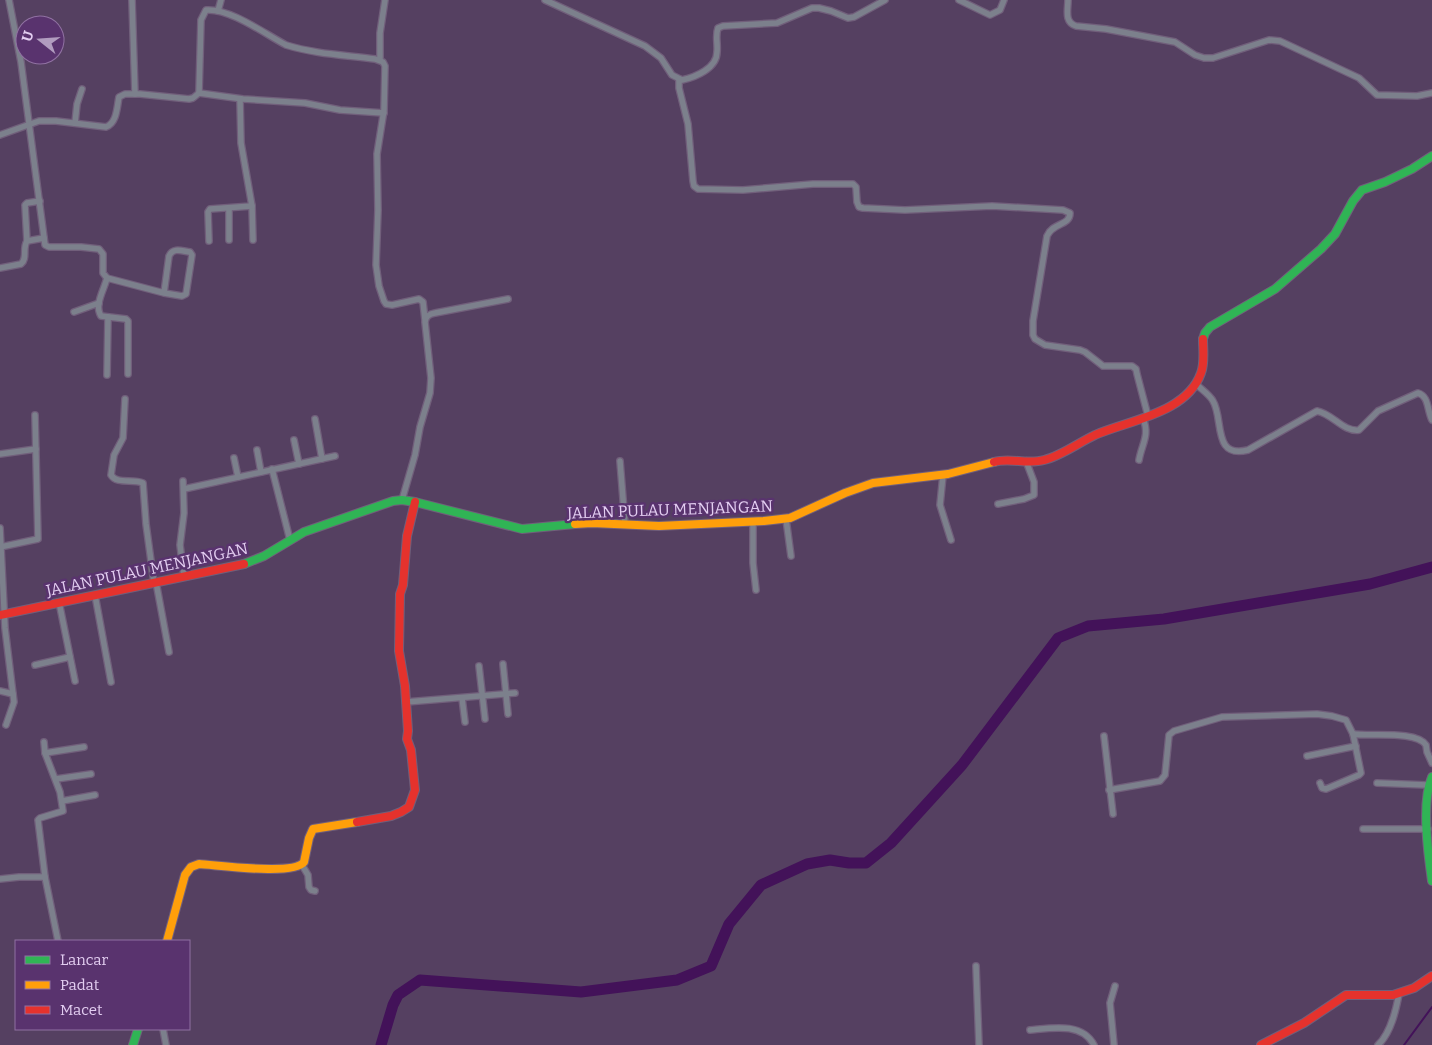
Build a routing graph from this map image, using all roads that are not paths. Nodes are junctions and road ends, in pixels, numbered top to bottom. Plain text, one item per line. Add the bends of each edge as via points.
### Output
1 (9, 0) edge
2 (132, 0) edge
3 (221, 0) edge
4 (385, 0) edge
5 (546, 0) edge
6 (885, 0) edge
7 (958, 0) edge
8 (1004, 0) edge
9 (1068, 0) edge
10 (218, 11) junction
11 (380, 60) junction
12 (679, 79) junction
13 (82, 89) dead end
14 (199, 93) junction
15 (135, 94) junction
16 (1432, 94) edge
17 (240, 98) junction
18 (384, 113) junction
19 (29, 123) junction
20 (75, 124) junction
21 (0, 135) edge
22 (1432, 156) edge
23 (40, 201) junction
24 (252, 206) junction
25 (229, 208) junction
26 (44, 238) junction
27 (229, 240) dead end
28 (253, 240) dead end
29 (27, 241) junction
30 (209, 241) dead end
31 (0, 268) edge
32 (107, 278) junction
33 (164, 293) junction
34 (508, 300) dead end
35 (99, 303) junction
36 (74, 312) dead end
37 (108, 317) junction
38 (425, 320) junction
39 (128, 374) dead end
40 (107, 375) dead end
41 (1196, 384) junction
42 (125, 399) dead end
43 (35, 415) dead end
44 (1145, 417) junction
45 (315, 420) dead end
46 (1432, 420) edge
47 (294, 440) dead end
48 (36, 449) junction
49 (257, 450) dead end
50 (0, 454) edge
51 (335, 456) dead end
52 (234, 458) dead end
53 (322, 459) junction
54 (1139, 460) dead end
55 (620, 461) dead end
56 (1026, 461) junction
57 (299, 464) junction
58 (272, 470) junction
59 (261, 472) junction
60 (944, 475) junction
61 (238, 477) junction
62 (183, 480) dead end
63 (184, 489) junction
64 (402, 500) junction
65 (415, 502) junction
66 (998, 504) dead end
67 (786, 519) junction
68 (753, 521) junction
69 (625, 524) junction
70 (0, 528) edge
71 (290, 540) junction
72 (951, 540) dead end
73 (1, 547) edge
74 (791, 556) dead end
75 (184, 576) junction
76 (155, 583) junction
77 (756, 590) dead end
78 (95, 595) junction
79 (59, 602) junction
80 (2, 614) edge
81 (169, 652) dead end
82 (70, 657) junction
83 (503, 664) dead end
84 (35, 666) dead end
85 (479, 666) dead end
86 (75, 681) dead end
87 (111, 682) dead end
88 (0, 691) edge
89 (515, 693) dead end
90 (13, 694) junction
91 (506, 694) junction
92 (483, 696) junction
93 (462, 698) junction
94 (406, 702) junction
95 (508, 714) dead end
96 (485, 719) dead end
97 (465, 722) dead end
98 (6, 725) dead end
99 (1353, 734) junction
100 (1104, 736) dead end
101 (44, 742) dead end
102 (1356, 746) junction
103 (84, 748) dead end
104 (45, 753) junction
105 (1307, 756) dead end
106 (1432, 763) edge
107 (91, 774) dead end
108 (1432, 777) edge
109 (56, 779) junction
110 (1320, 783) dead end
111 (1377, 783) dead end
112 (1428, 785) junction
113 (1109, 790) junction
114 (95, 794) dead end
115 (62, 801) junction
116 (1113, 814) dead end
117 (1363, 829) dead end
118 (1428, 829) junction
119 (302, 865) junction
120 (45, 877) junction
121 (0, 879) edge
122 (1432, 882) edge
123 (315, 891) dead end
124 (58, 940) edge
125 (167, 940) edge
126 (976, 966) dead end
127 (1432, 976) edge
128 (1115, 986) dead end
129 (1399, 994) junction
130 (138, 1030) edge
131 (163, 1030) edge
132 (1030, 1030) dead end
133 (133, 1045) edge
134 (166, 1045) edge
135 (979, 1045) edge
136 (1094, 1045) edge
137 (1114, 1045) edge
138 (1261, 1045) edge
139 (1378, 1045) edge

1 - 19 street
2 - 15 street
3 - 10 street
4 - 11 street
5 - 12 street via 645,46 661,58 672,75
6 - 12 street via 848,18 812,8 777,23 723,26 716,33 718,54 710,66 688,79
7 - 8 street via 990,15 1000,10
9 - 16 street via 1067,19 1072,25 1175,42 1204,58 1269,40 1280,41 1359,78 1377,95
10 - 11 street via 295,48
10 - 14 street via 206,10 202,15
11 - 18 street via 385,66
12 - 44 street via 688,124 693,181 698,189 849,184 854,185 857,202 863,208 905,210 992,206 1070,213 1068,220 1052,228 1045,244 1033,335 1045,345 1085,352 1103,366 1132,366 1136,369
13 - 20 street
14 - 15 street via 189,99
14 - 17 street
15 - 20 street via 119,97 110,125
17 - 18 street
17 - 24 street via 242,143
18 - 38 street via 377,154 377,279 386,304 419,299
19 - 20 street via 46,120
19 - 21 street
19 - 23 street
22 - 41 street, JALAN PULAU MENJANGAN via 1412,169 1362,190 1335,234 1321,249 1274,289 1210,327 1203,340 1202,366
23 - 26 street
23 - 29 street via 25,205
24 - 25 street
24 - 28 street
25 - 27 street
25 - 30 street via 209,210
26 - 29 street
26 - 32 street via 45,245 49,247 99,249 104,254
29 - 31 street via 23,262
32 - 33 street
32 - 35 street
33 - 33 street via 186,294 191,253 171,252
34 - 38 street via 435,312
35 - 36 street
35 - 37 street via 99,314
37 - 39 street via 128,321
37 - 40 street
38 - 64 street via 430,393
41 - 44 street, JALAN PULAU MENJANGAN via 1176,404
41 - 46 street via 1213,400 1222,440 1232,451 1248,450 1317,411 1346,428 1359,430 1378,411 1418,393 1426,398
42 - 76 street via 123,438 114,455 111,474 114,479 143,483
43 - 48 street
44 - 54 street via 1146,436
44 - 56 street, JALAN PULAU MENJANGAN via 1096,435 1046,460
45 - 53 street
47 - 57 street
48 - 50 street
48 - 73 street via 38,539
49 - 59 street
51 - 53 street
52 - 61 street
53 - 57 street
55 - 69 street
56 - 60 street, JALAN PULAU MENJANGAN via 992,461
56 - 66 street via 1034,482 1034,495
57 - 58 street
58 - 59 street
58 - 71 street
59 - 61 street
60 - 67 street, JALAN PULAU MENJANGAN via 874,483
60 - 72 street via 940,505
61 - 63 street
62 - 63 street
63 - 75 street via 180,545
64 - 65 street, JALAN PULAU MENJANGAN
64 - 71 street, JALAN PULAU MENJANGAN via 304,532
65 - 69 street, JALAN PULAU MENJANGAN via 522,530 592,523
65 - 94 street via 407,536 400,598 399,655
67 - 68 street, JALAN PULAU MENJANGAN
67 - 74 street
68 - 69 street, JALAN PULAU MENJANGAN via 659,526
68 - 77 street
70 - 73 street
71 - 75 street, JALAN PULAU MENJANGAN via 249,562
73 - 80 street
75 - 76 street, JALAN PULAU MENJANGAN
76 - 78 street, JALAN PULAU MENJANGAN
76 - 81 street
78 - 79 street, JALAN PULAU MENJANGAN
78 - 87 street
79 - 80 street, JALAN PULAU MENJANGAN
79 - 82 street
80 - 90 street
82 - 84 street
82 - 86 street
83 - 91 street
85 - 92 street
88 - 90 street
89 - 91 street
90 - 98 street via 14,702
91 - 92 street
91 - 95 street
92 - 93 street
92 - 96 street
93 - 94 street
93 - 97 street
94 - 119 street via 407,739 415,790 409,806 392,816 313,829
99 - 102 street
99 - 106 street via 1420,740 1426,745
99 - 113 street via 1346,720 1324,715 1216,718 1169,735 1165,775 1160,781
100 - 113 street
101 - 104 street
102 - 105 street
102 - 110 street via 1360,774 1326,789
103 - 104 street
104 - 109 street
107 - 109 street
108 - 112 street
109 - 115 street
111 - 112 street
112 - 118 street
113 - 116 street
114 - 115 street
115 - 120 street via 63,811 38,820
117 - 118 street
118 - 122 street
119 - 123 street via 308,875 308,887
119 - 125 street via 280,869 192,866 184,878
120 - 121 street
120 - 124 street
126 - 135 street
127 - 129 street
128 - 137 street via 1110,1003
129 - 138 street via 1346,996
129 - 139 street via 1393,1017
130 - 133 street
131 - 134 street
132 - 136 street via 1078,1030

